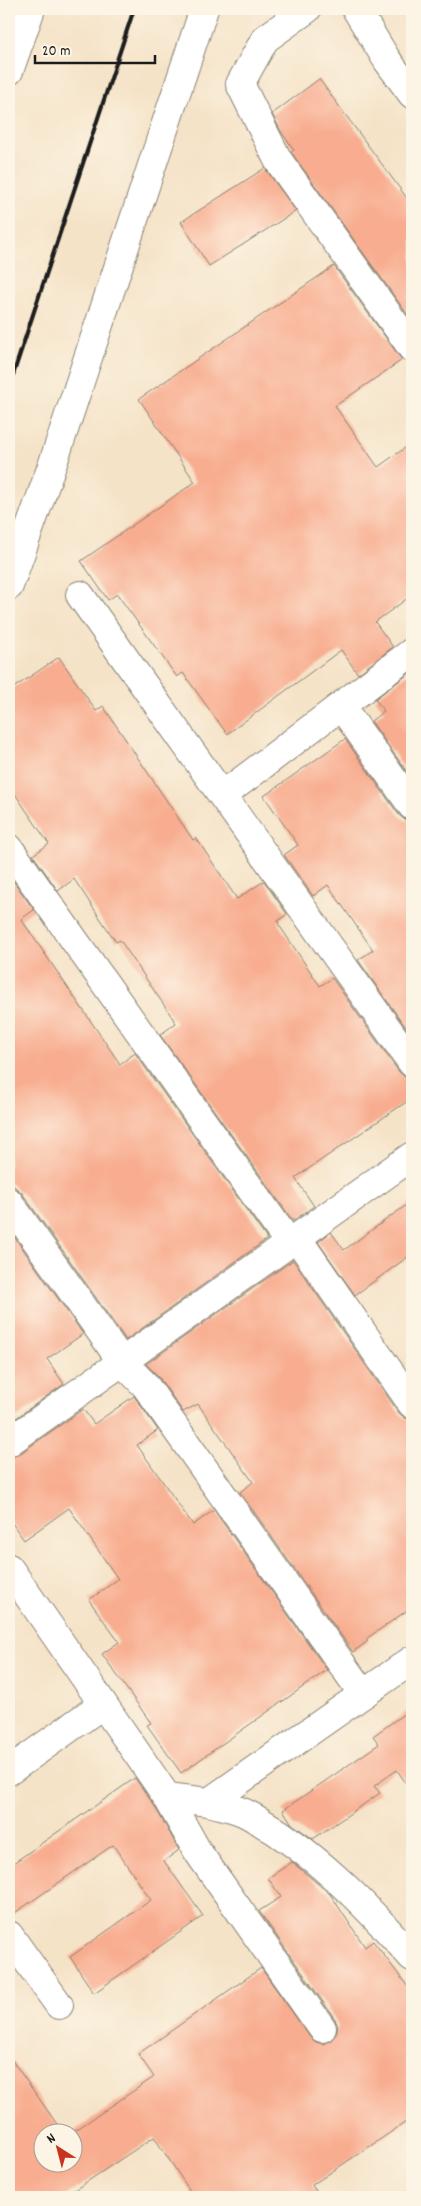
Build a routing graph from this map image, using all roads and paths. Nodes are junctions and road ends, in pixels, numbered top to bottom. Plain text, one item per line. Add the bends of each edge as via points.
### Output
1 (204, 9) edge
2 (307, 9) edge
3 (356, 9) edge
4 (22, 20) edge
5 (9, 71) edge
6 (412, 94) edge
7 (412, 348) edge
8 (9, 586) edge
9 (80, 594) dead end
10 (412, 652) edge
11 (341, 706) junction
12 (223, 795) junction
13 (412, 806) edge
14 (9, 848) edge
15 (412, 1063) edge
16 (412, 1156) edge
17 (9, 1202) edge
18 (293, 1240) junction
19 (122, 1362) junction
20 (412, 1404) edge
21 (9, 1442) edge
22 (9, 1568) edge
23 (412, 1660) edge
24 (363, 1694) junction
25 (103, 1704) junction
26 (9, 1771) edge
27 (167, 1797) junction
28 (209, 1802) junction
29 (9, 1935) edge
30 (412, 1957) edge
31 (59, 2005) dead end
32 (322, 2028) dead end

1 - 8 street
2 - 7 street via 265,39 240,84 278,160
3 - 6 street
4 - 5 street
9 - 12 street
10 - 11 street
11 - 12 street
11 - 13 street
12 - 15 street
14 - 18 street
16 - 18 street
17 - 19 street
18 - 19 street
18 - 20 street
19 - 21 street
19 - 24 street via 145,1385
22 - 25 street
23 - 24 street
24 - 28 street
25 - 26 street
25 - 27 street
27 - 28 street
27 - 32 street via 198,1852
28 - 30 street via 248,1814 320,1863 369,1908
29 - 31 street

